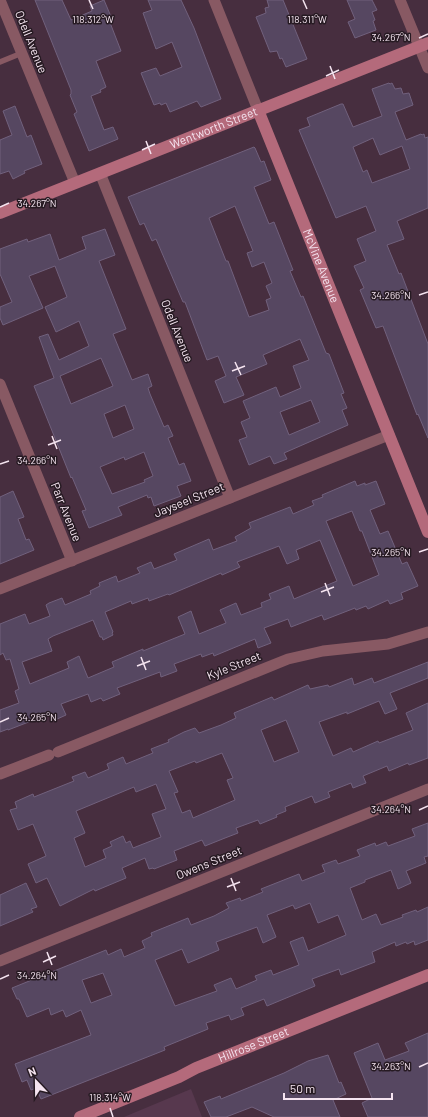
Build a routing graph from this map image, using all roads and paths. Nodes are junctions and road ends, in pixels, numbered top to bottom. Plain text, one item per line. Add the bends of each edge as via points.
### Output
1 (0, 0) edge
2 (214, 0) edge
3 (400, 0) edge
4 (424, 44) edge
5 (22, 53) junction
6 (0, 62) edge
7 (428, 68) edge
8 (258, 110) junction
9 (100, 173) junction
10 (75, 183) junction
11 (0, 213) edge
12 (0, 384) edge
13 (389, 435) junction
14 (230, 498) junction
15 (428, 532) edge
16 (72, 561) junction
17 (0, 589) edge
18 (428, 632) edge
19 (0, 774) edge
20 (428, 789) edge
21 (0, 961) edge
22 (428, 975) edge
23 (80, 1117) edge

1 - 5 street, Odell Avenue
2 - 8 street, McVine Avenue
3 - 4 street
4 - 7 street
4 - 8 street, Wentworth Street
5 - 6 lane
5 - 10 street, Odell Avenue
8 - 9 street, Wentworth Street
8 - 13 street, McVine Avenue
9 - 10 street, Wentworth Street
9 - 14 street, Odell Avenue
10 - 11 street, Wentworth Street
12 - 16 street, Parr Avenue
13 - 14 street, Jayseel Street
13 - 15 street, McVine Avenue
14 - 16 street, Jayseel Street
16 - 17 street, Jayseel Street
18 - 19 street, Kyle Street via 388,644 323,651 288,659
20 - 21 street, Owens Street
22 - 23 street, Hillrose Street

